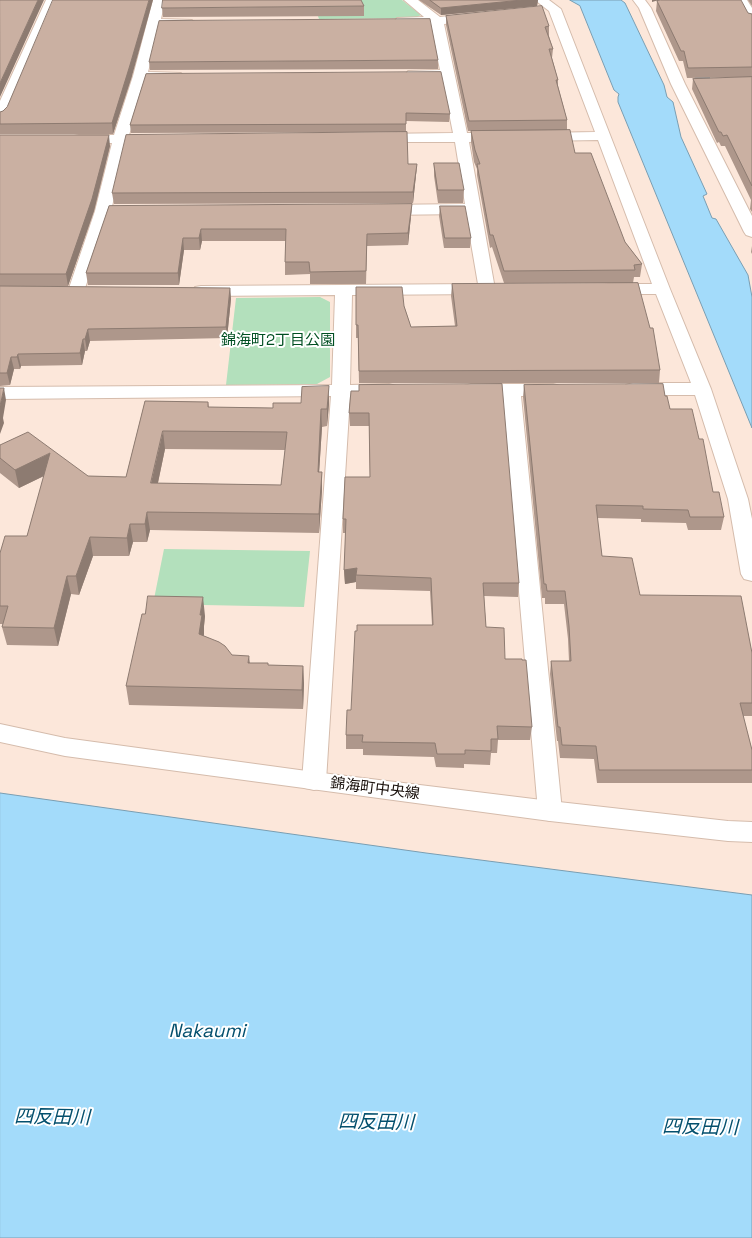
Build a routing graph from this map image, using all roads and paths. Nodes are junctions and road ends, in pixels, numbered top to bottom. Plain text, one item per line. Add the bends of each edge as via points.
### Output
1 (52, 0) edge
2 (158, 0) edge
3 (410, 0) edge
4 (541, 0) edge
5 (741, 0) edge
6 (642, 4) edge
7 (661, 5) edge
8 (555, 9) junction
9 (531, 11) edge
10 (492, 15) edge
11 (752, 19) edge
12 (389, 21) edge
13 (437, 21) junction
14 (153, 23) junction
15 (200, 23) edge
16 (400, 74) edge
17 (447, 74) junction
18 (140, 76) junction
19 (187, 76) edge
20 (693, 83) edge
21 (678, 84) junction
22 (0, 117) edge
23 (603, 136) junction
24 (461, 137) junction
25 (366, 138) edge
26 (64, 139) edge
27 (120, 139) junction
28 (167, 139) edge
29 (473, 209) junction
30 (371, 210) edge
31 (103, 211) junction
32 (119, 211) edge
33 (752, 232) edge
34 (662, 288) junction
35 (590, 289) edge
36 (344, 290) junction
37 (76, 291) edge
38 (186, 291) edge
39 (615, 389) edge
40 (702, 389) junction
41 (341, 390) junction
42 (403, 390) edge
43 (457, 390) edge
44 (511, 390) junction
45 (567, 390) edge
46 (0, 393) edge
47 (752, 574) edge
48 (0, 733) edge
49 (314, 781) junction
50 (550, 811) junction
51 (752, 832) edge

1 - 22 street
2 - 14 street
3 - 13 street
4 - 8 street
5 - 11 street
6 - 7 street
6 - 21 street
8 - 9 street
8 - 23 street
10 - 13 street
12 - 13 street
13 - 17 street
14 - 15 street
14 - 18 street
16 - 17 street
17 - 24 street
18 - 19 street
18 - 27 street
20 - 21 street
21 - 33 street
23 - 24 street
23 - 34 street
24 - 25 street
24 - 29 street
26 - 27 street
27 - 28 street
27 - 31 street
29 - 30 street
29 - 36 street via 495,289
31 - 32 street
31 - 37 street
34 - 35 street
34 - 40 street
36 - 38 street
36 - 41 street
39 - 40 street
40 - 47 street via 738,499
41 - 42 street
41 - 46 street
41 - 49 street
43 - 44 street
44 - 45 street
44 - 50 street
48 - 49 street, 錦海町中央線 via 65,747
49 - 50 street, 錦海町中央線
50 - 51 street, 錦海町中央線

